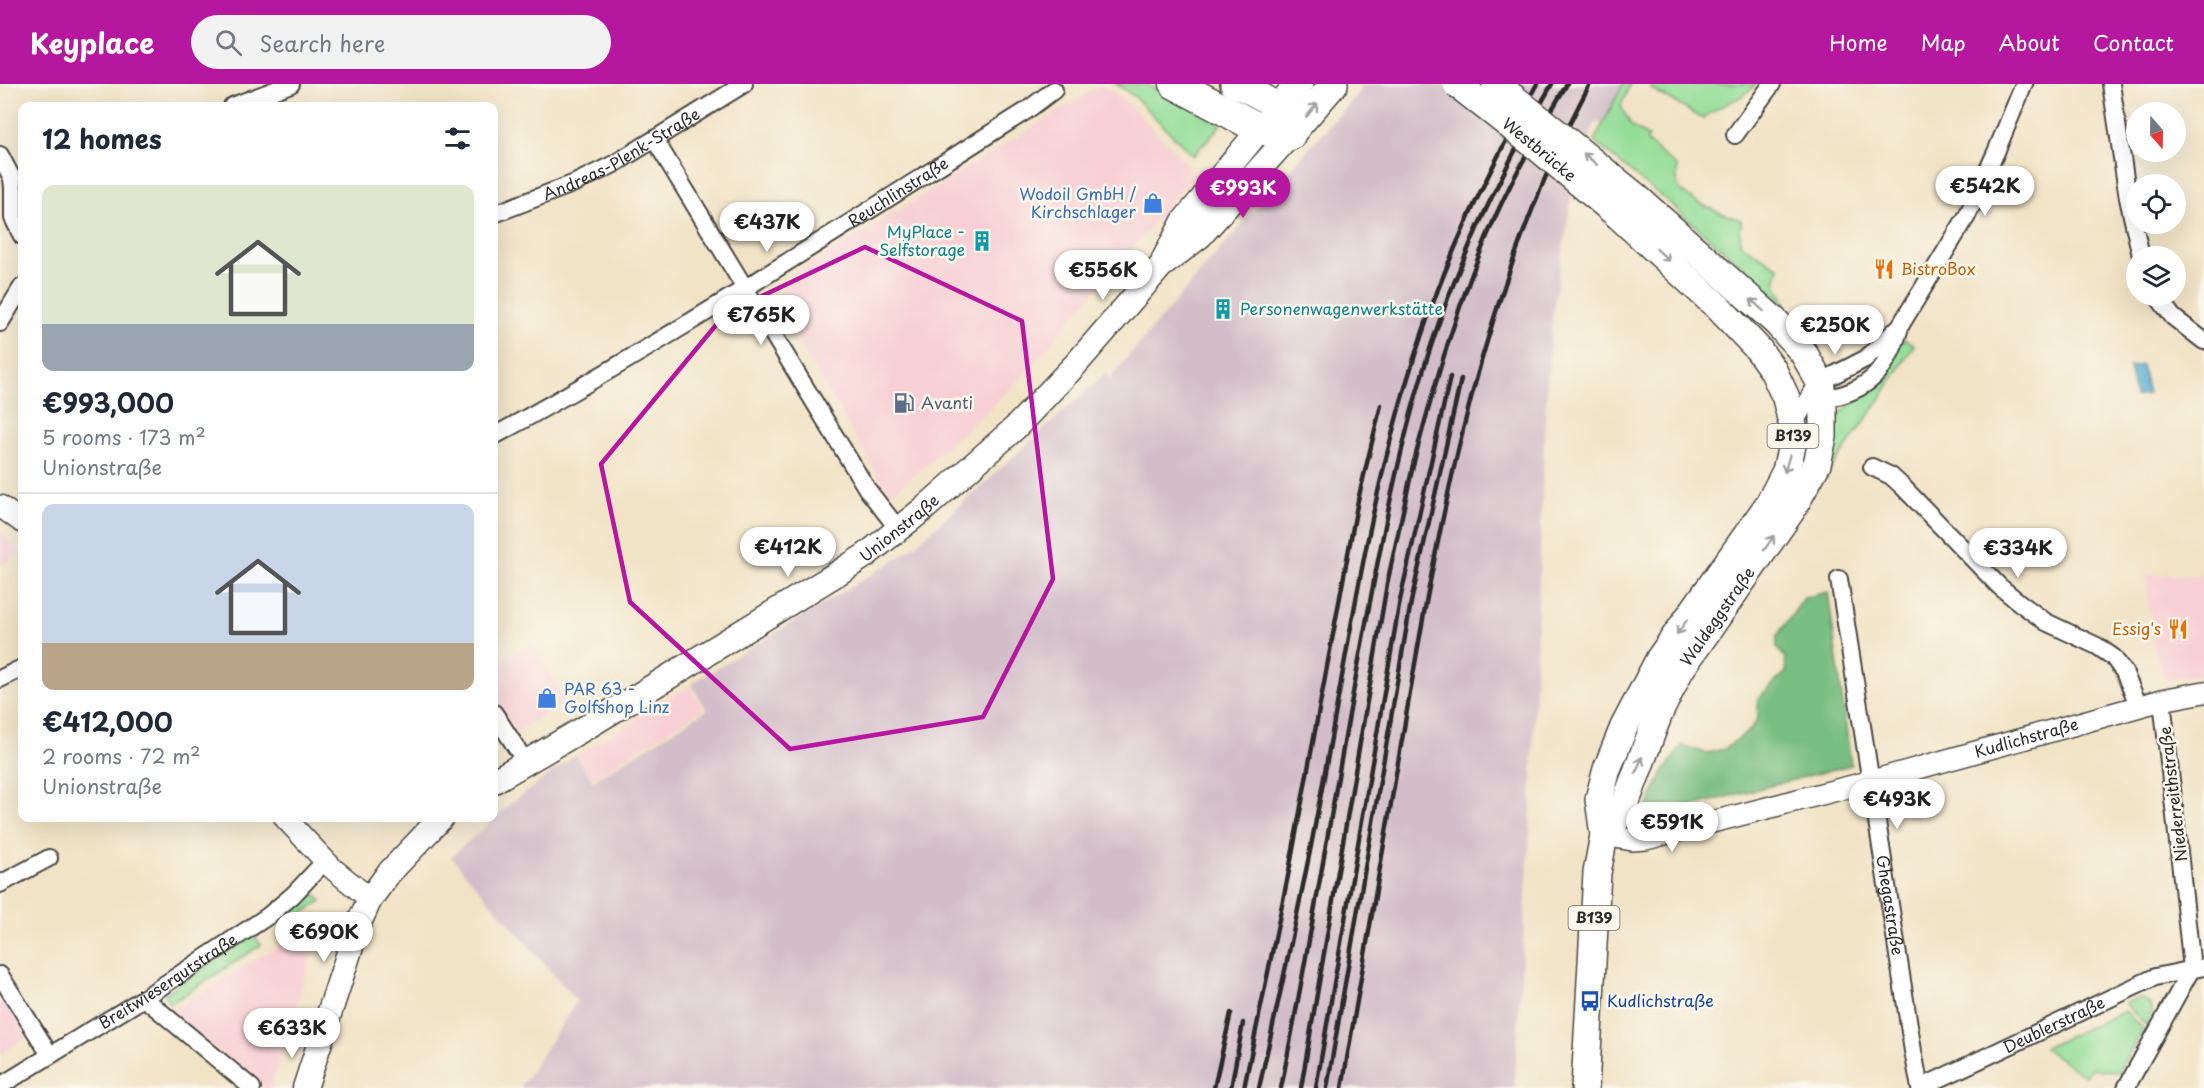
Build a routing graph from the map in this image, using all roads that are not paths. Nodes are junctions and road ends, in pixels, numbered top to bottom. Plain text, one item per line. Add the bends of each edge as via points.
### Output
1 (291, 84) edge
2 (744, 84) edge
3 (1175, 84) edge
4 (1234, 84) edge
5 (1299, 84) edge
6 (1334, 84) edge
7 (1457, 84) edge
8 (1497, 84) edge
9 (1772, 84) edge
10 (2024, 84) edge
11 (2111, 84) edge
12 (1054, 90) dead end
13 (243, 102) edge
14 (1269, 118) junction
15 (1290, 135) junction
16 (1735, 135) dead end
17 (655, 140) junction
18 (0, 155) edge
19 (1627, 206) junction
20 (498, 212) edge
21 (18, 228) edge
22 (2139, 246) edge
23 (1161, 266) junction
24 (745, 288) junction
25 (18, 294) edge
26 (2165, 306) edge
27 (0, 323) edge
28 (2204, 341) edge
29 (1767, 361) junction
30 (1818, 391) junction
31 (1793, 427) junction
32 (498, 434) edge
33 (1872, 467) dead end
34 (0, 506) edge
35 (18, 519) edge
36 (899, 530) junction
37 (1839, 579) dead end
38 (18, 670) edge
39 (0, 679) edge
40 (2204, 692) edge
41 (2162, 700) junction
42 (2139, 706) junction
43 (498, 719) edge
44 (526, 763) junction
45 (498, 779) edge
46 (1872, 781) junction
47 (289, 822) edge
48 (437, 822) edge
49 (1604, 835) junction
50 (48, 858) dead end
51 (326, 861) junction
52 (0, 885) edge
53 (370, 899) junction
54 (2198, 968) edge
55 (0, 975) edge
56 (144, 998) junction
57 (50, 1055) junction
58 (0, 1086) edge
59 (252, 1088) edge
60 (305, 1088) edge
61 (1585, 1088) edge
62 (1920, 1088) edge
63 (2126, 1088) edge

1 - 13 street
2 - 17 street, Andreas-Plenk-Straße
3 - 14 highway
4 - 14 main road via 1256,93
5 - 14 main road, Unionstraße
15 -> 6 main road, Unionstraße
7 - 19 main road, Westbrücke / B139, bridge via 1536,146
19 -> 8 main road, Westbrücke / B139, bridge
9 - 16 street
10 - 30 street via 1967,216 1900,326 1887,361 1866,385 1852,392
11 - 22 street
12 - 24 street, Reuchlinstraße
14 - 15 highway
14 - 23 main road, Unionstraße via 1184,221
15 - 23 main road, Unionstraße via 1200,236
17 - 20 street, Andreas-Plenk-Straße via 590,176
17 - 24 street
18 - 21 street via 12,178 13,218
19 -> 29 main road, Waldeggstraße / B139
30 -> 19 main road, Waldeggstraße / B139 via 1803,352 1791,336
23 - 36 main road, Unionstraße via 1036,408
24 - 32 street, Reuchlinstraße
24 - 36 street via 867,489
25 - 27 street
26 - 28 street
29 - 30 main road via 1791,369
29 - 31 main road, Waldeggstraße / B139 via 1786,398
30 - 31 street, Waldeggstraße
49 -> 30 main road, Waldeggstraße / B139 via 1622,812 1655,722 1680,670 1808,484 1823,437
31 -> 49 main road, Waldeggstraße / B139 via 1786,471 1769,504 1660,658 1624,727 1599,799
33 - 42 street via 1903,487 2019,603 2046,622 2113,657
34 - 35 street
36 - 44 main road, Unionstraße via 837,573
37 - 46 street, Ghegastraße
38 - 39 street
40 - 41 street, Kudlichstraße
41 - 42 street, Kudlichstraße
41 - 54 street, Niederreithstraße
42 - 46 street, Kudlichstraße
43 - 44 street
44 - 45 main road, Unionstraße
46 - 49 street, Kudlichstraße via 1646,839
46 - 62 street, Ghegastraße
47 - 51 street
48 - 53 main road
49 - 61 main road, Waldeggstraße / B139 via 1597,873
50 - 52 street
51 - 53 street
51 - 56 street, Breitwiesergutstraße via 268,916
53 - 60 main road
54 - 62 street, Deublerstraße via 2155,977
54 - 63 street
55 - 57 street
56 - 57 street, Breitwiesergutstraße
56 - 59 street
57 - 58 street, Breitwiesergutstraße

